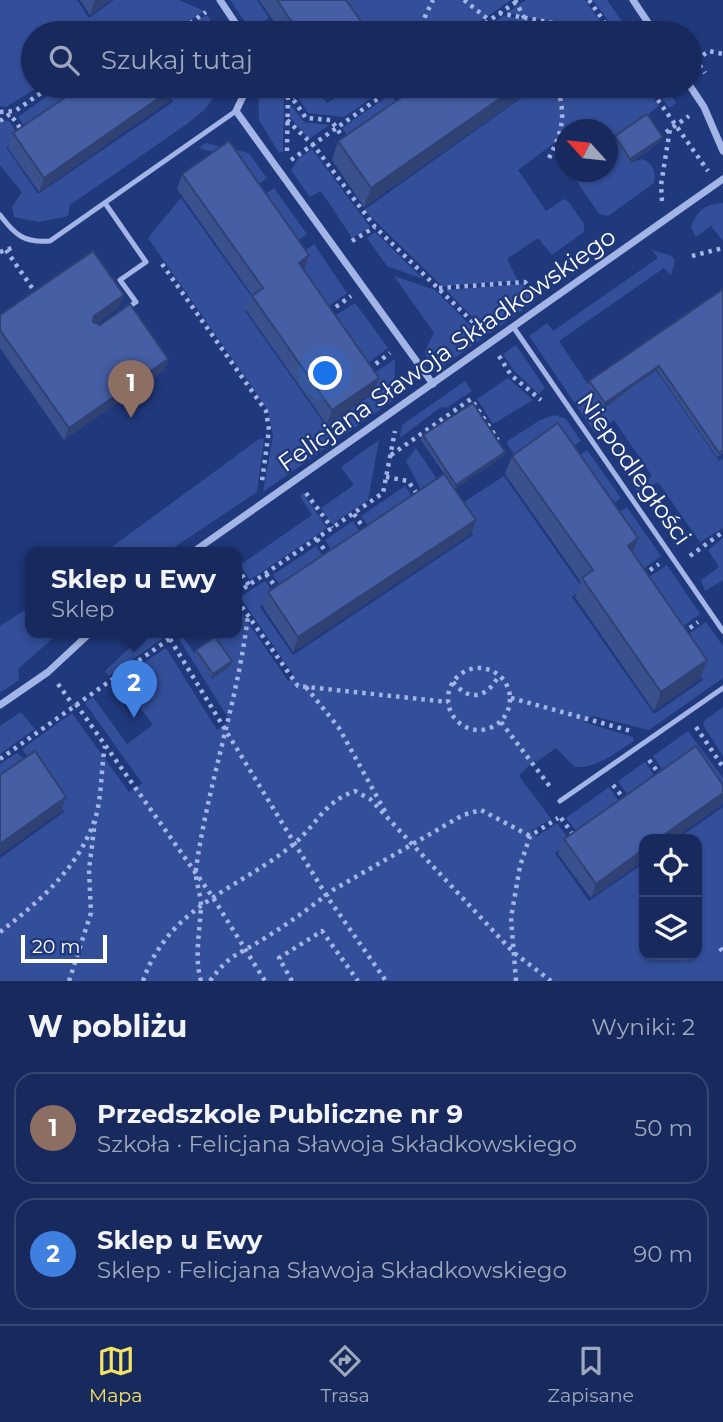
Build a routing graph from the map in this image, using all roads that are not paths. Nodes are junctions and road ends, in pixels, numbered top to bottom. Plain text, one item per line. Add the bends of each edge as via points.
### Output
1 (220, 0) edge
2 (633, 0) edge
3 (234, 21) edge
4 (647, 21) edge
5 (242, 98) edge
6 (698, 98) edge
7 (236, 111) junction
8 (723, 151) edge
9 (720, 181) edge
10 (105, 203) junction
11 (0, 215) edge
12 (125, 310) edge
13 (514, 328) junction
14 (433, 384) junction
15 (200, 547) edge
16 (723, 631) edge
17 (85, 638) edge
18 (723, 688) edge
19 (0, 705) edge
20 (560, 801) road end

1 - 3 street
2 - 4 street
5 - 7 street
6 - 8 street
7 - 10 lane
7 - 14 street
9 - 13 street, Felicjana Sławoja Składkowskiego
10 - 11 lane via 50,241 28,242 12,232
10 - 12 lane via 146,261 120,280 136,302
13 - 14 street, Felicjana Sławoja Składkowskiego
13 - 16 lane, Niepodległości
14 - 15 street, Felicjana Sławoja Składkowskiego
17 - 19 street via 48,672
18 - 20 lane

